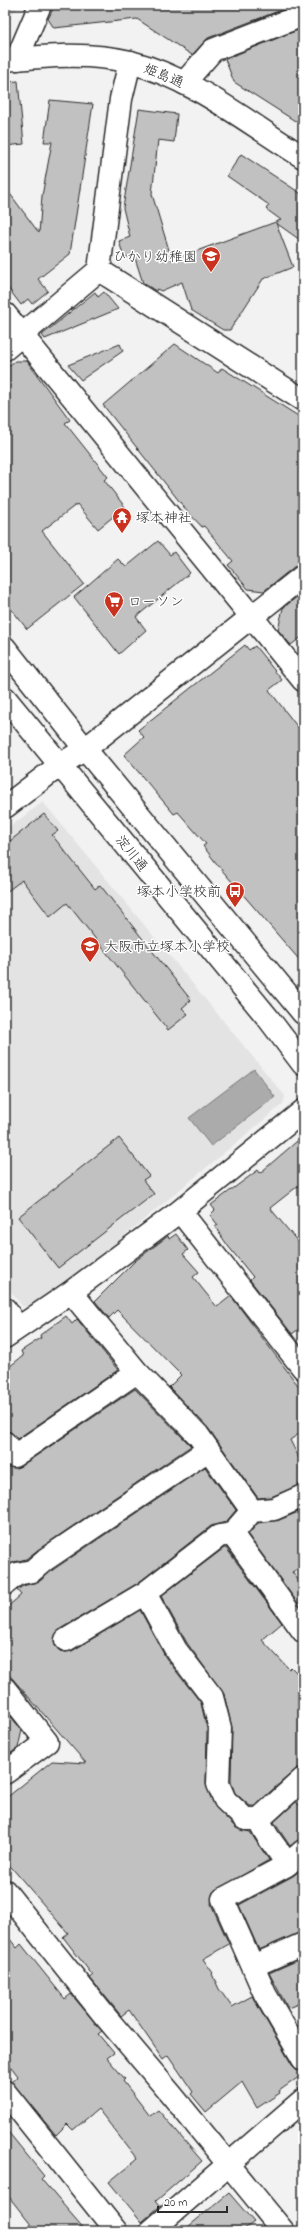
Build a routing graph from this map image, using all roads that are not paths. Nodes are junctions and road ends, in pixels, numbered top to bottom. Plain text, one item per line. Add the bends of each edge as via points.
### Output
1 (40, 5) edge
2 (303, 15) edge
3 (11, 60) edge
4 (130, 62) junction
5 (184, 84) junction
6 (303, 157) edge
7 (99, 270) junction
8 (5, 314) edge
9 (22, 335) junction
10 (5, 349) edge
11 (303, 400) edge
12 (303, 576) edge
13 (252, 615) junction
14 (5, 648) edge
15 (303, 680) edge
16 (5, 698) edge
17 (85, 749) junction
18 (60, 765) junction
19 (5, 807) edge
20 (300, 1004) edge
21 (268, 1018) junction
22 (303, 1064) edge
23 (303, 1111) edge
24 (180, 1211) junction
25 (71, 1292) junction
26 (5, 1309) edge
27 (12, 1332) edge
28 (303, 1368) edge
29 (137, 1372) junction
30 (5, 1443) edge
31 (208, 1450) junction
32 (303, 1496) edge
33 (252, 1511) junction
34 (232, 1534) junction
35 (5, 1584) edge
36 (145, 1593) junction
37 (303, 1631) edge
38 (66, 1640) dead end
39 (5, 1689) edge
40 (5, 1773) edge
41 (301, 1785) edge
42 (259, 1819) junction
43 (295, 1858) edge
44 (5, 1891) edge
45 (303, 1944) edge
46 (253, 1966) junction
47 (303, 2058) edge
48 (5, 2092) edge
49 (303, 2100) edge
50 (230, 2165) junction
51 (116, 2231) edge
52 (151, 2231) edge
53 (283, 2231) edge

1 - 3 street
2 - 5 street via 213,50
3 - 4 street, 姫島通 via 76,56
4 - 5 street, 姫島通
4 - 7 street via 121,99
5 - 6 street, 姫島通
7 - 9 street
7 - 11 street
8 - 9 street
9 - 10 street
9 - 13 street
12 - 13 street
13 - 15 street
13 - 17 street
14 - 17 street
16 - 18 street, 淀川通
17 - 18 street
17 - 20 street
18 - 19 street
18 - 21 street, 淀川通
20 - 21 street
21 - 22 street, 淀川通
23 - 24 street
24 - 25 street
24 - 28 street
25 - 27 street
25 - 29 street
26 - 27 street
29 - 30 street via 14,1456
29 - 31 street via 198,1435
31 - 33 street
31 - 35 street via 32,1571 17,1574
32 - 33 street via 274,1509
33 - 34 street
34 - 36 street via 219,1536
34 - 37 street
36 - 38 street
36 - 42 street via 176,1650 212,1697 220,1728 218,1784 225,1800 245,1819
39 - 40 street via 47,1742
41 - 42 street
42 - 43 street via 263,1833 279,1849
43 - 46 street via 223,1899
44 - 50 street via 104,2015
45 - 46 street
46 - 47 street via 265,1994
48 - 51 street
49 - 50 street
50 - 52 street
50 - 53 street

